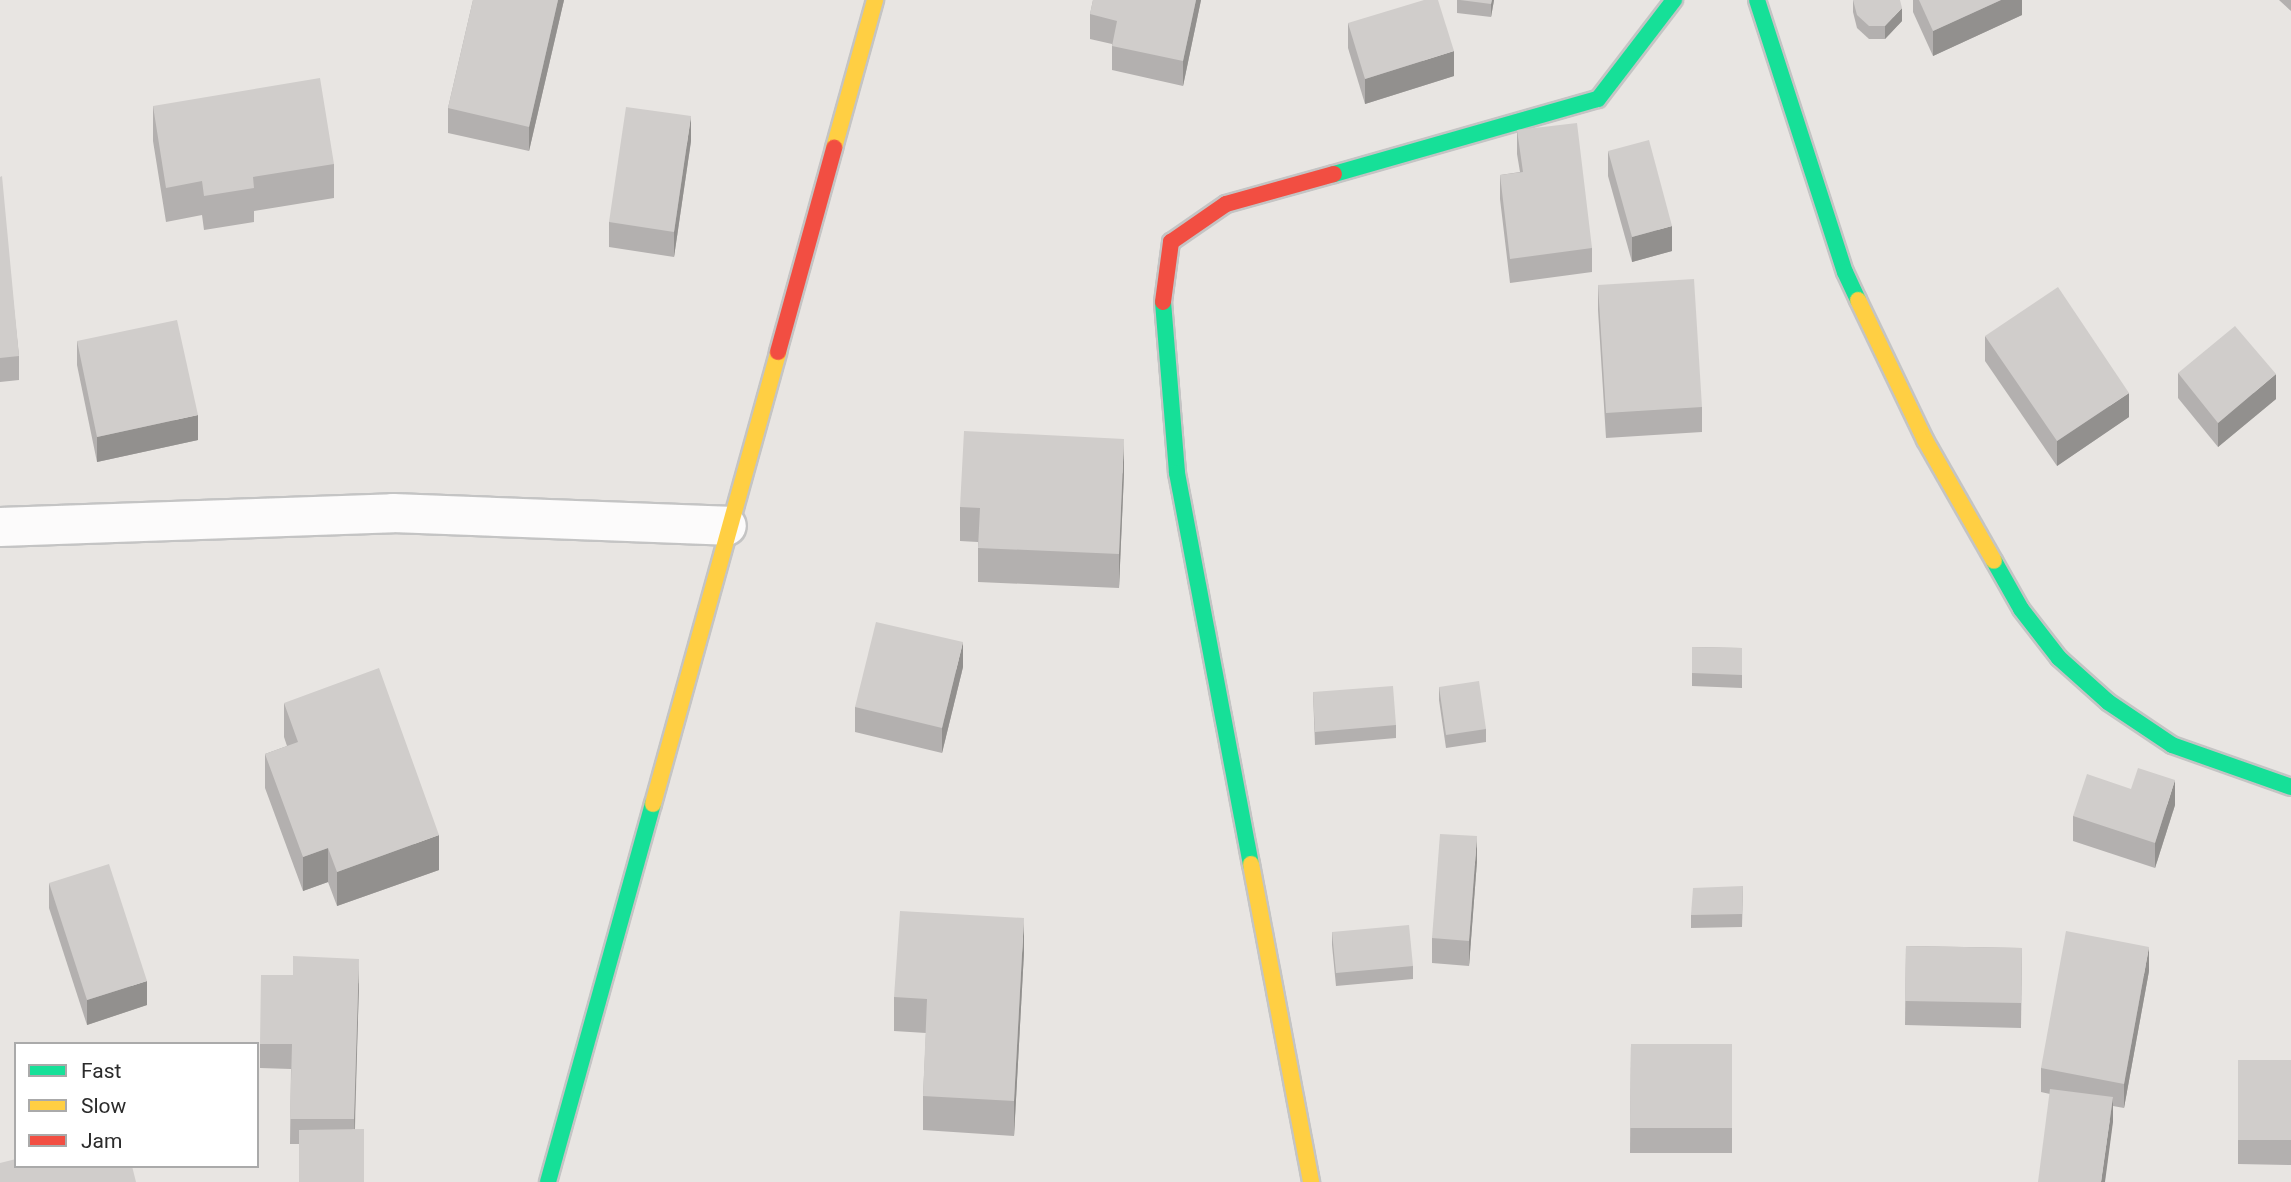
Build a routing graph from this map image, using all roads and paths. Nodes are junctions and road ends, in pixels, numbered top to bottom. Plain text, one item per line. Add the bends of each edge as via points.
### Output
1 (875, 0) edge
2 (1674, 0) edge
3 (1757, 0) edge
4 (727, 526) junction
5 (0, 527) edge
6 (2291, 787) edge
7 (548, 1182) edge
8 (1311, 1182) edge

1 - 4 street
2 - 8 street via 1598,99 1226,204 1171,242 1162,312 1177,472
3 - 6 street via 1845,272 1926,440 2021,609 2059,658 2108,702 2172,745
4 - 5 street via 393,513
4 - 7 street

